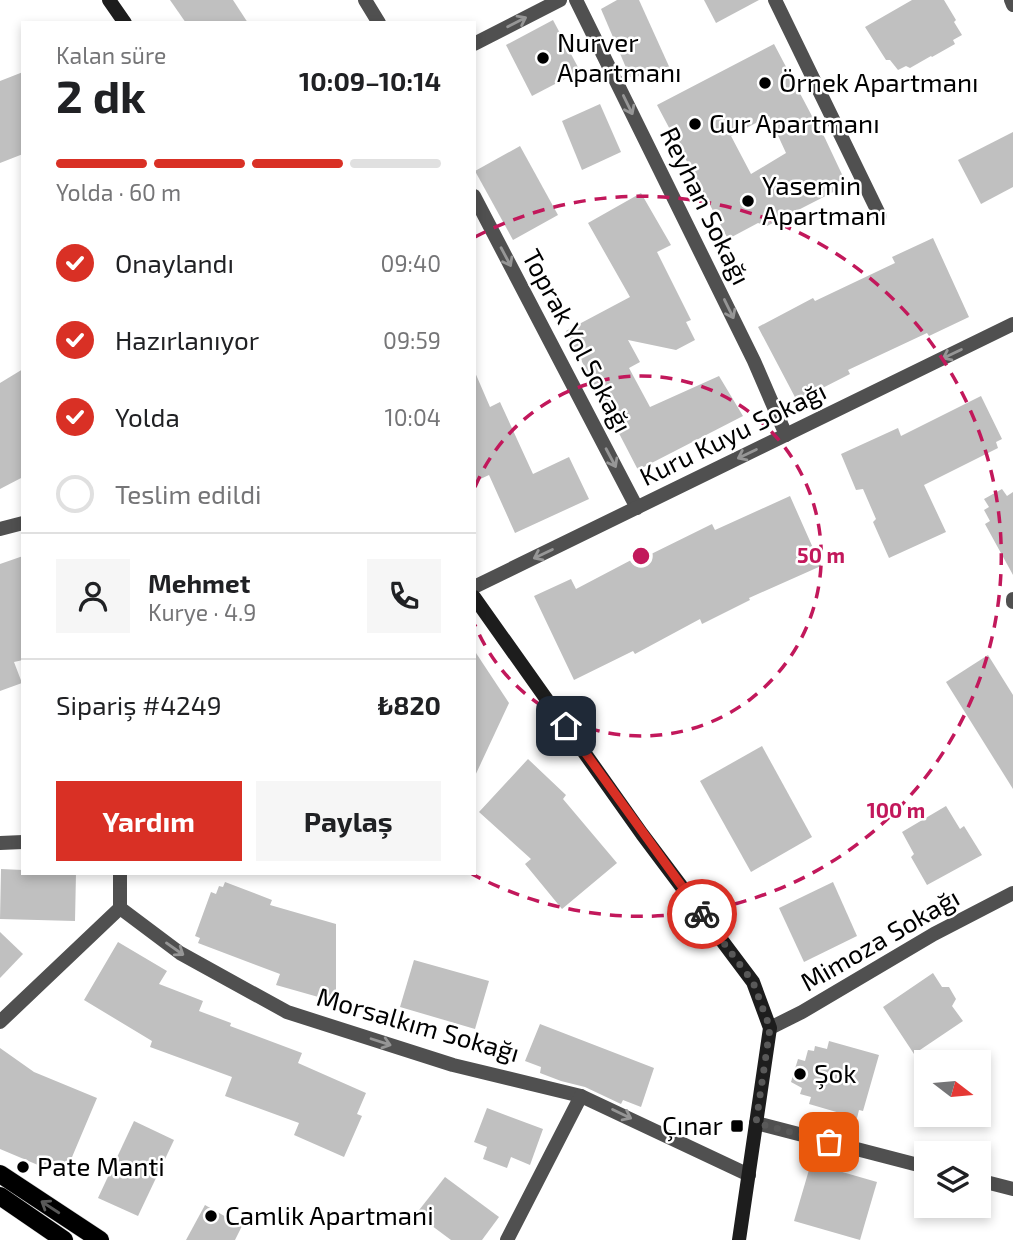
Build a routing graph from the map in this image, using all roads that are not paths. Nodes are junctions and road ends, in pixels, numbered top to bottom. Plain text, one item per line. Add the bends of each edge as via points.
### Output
1 (109, 0) edge
2 (365, 0) edge
3 (560, 0) edge
4 (576, 0) edge
5 (775, 0) edge
6 (1010, 0) edge
7 (1013, 5) edge
8 (124, 21) edge
9 (378, 21) edge
10 (476, 43) edge
11 (476, 200) edge
12 (880, 216) dead end
13 (1013, 324) edge
14 (786, 435) junction
15 (637, 508) junction
16 (21, 523) edge
17 (0, 528) edge
18 (476, 586) edge
19 (476, 600) edge
20 (21, 842) edge
21 (0, 843) edge
22 (120, 875) edge
23 (1013, 893) edge
24 (120, 908) junction
25 (0, 1022) edge
26 (770, 1028) junction
27 (581, 1096) junction
28 (756, 1123) junction
29 (914, 1164) edge
30 (0, 1174) edge
31 (749, 1175) junction
32 (991, 1183) edge
33 (1013, 1189) edge
34 (0, 1196) edge
35 (64, 1240) edge
36 (100, 1240) edge
37 (506, 1240) edge
38 (739, 1240) edge

1 - 8 main road
2 - 9 street
10 -> 3 street
4 -> 14 street, Reyhan Sokağı
5 - 12 street
6 - 7 street
11 -> 15 street, Toprak Yol Sokağı
13 -> 14 street, Kuru Kuyu Sokağı
14 -> 15 street, Kuru Kuyu Sokağı
15 -> 18 street, Kuru Kuyu Sokağı
16 - 17 street
19 - 26 main road via 753,982
20 - 21 street
22 - 24 street
23 - 26 street, Mimoza Sokağı
24 - 25 street
24 -> 27 street, Morsalkım Sokağı via 180,953 287,1012 453,1065
26 - 28 main road
27 -> 31 street, Morsalkım Sokağı
27 - 37 street
28 - 29 street
28 - 31 main road
36 -> 30 main road
31 - 38 main road
32 - 33 street
34 - 35 main road

